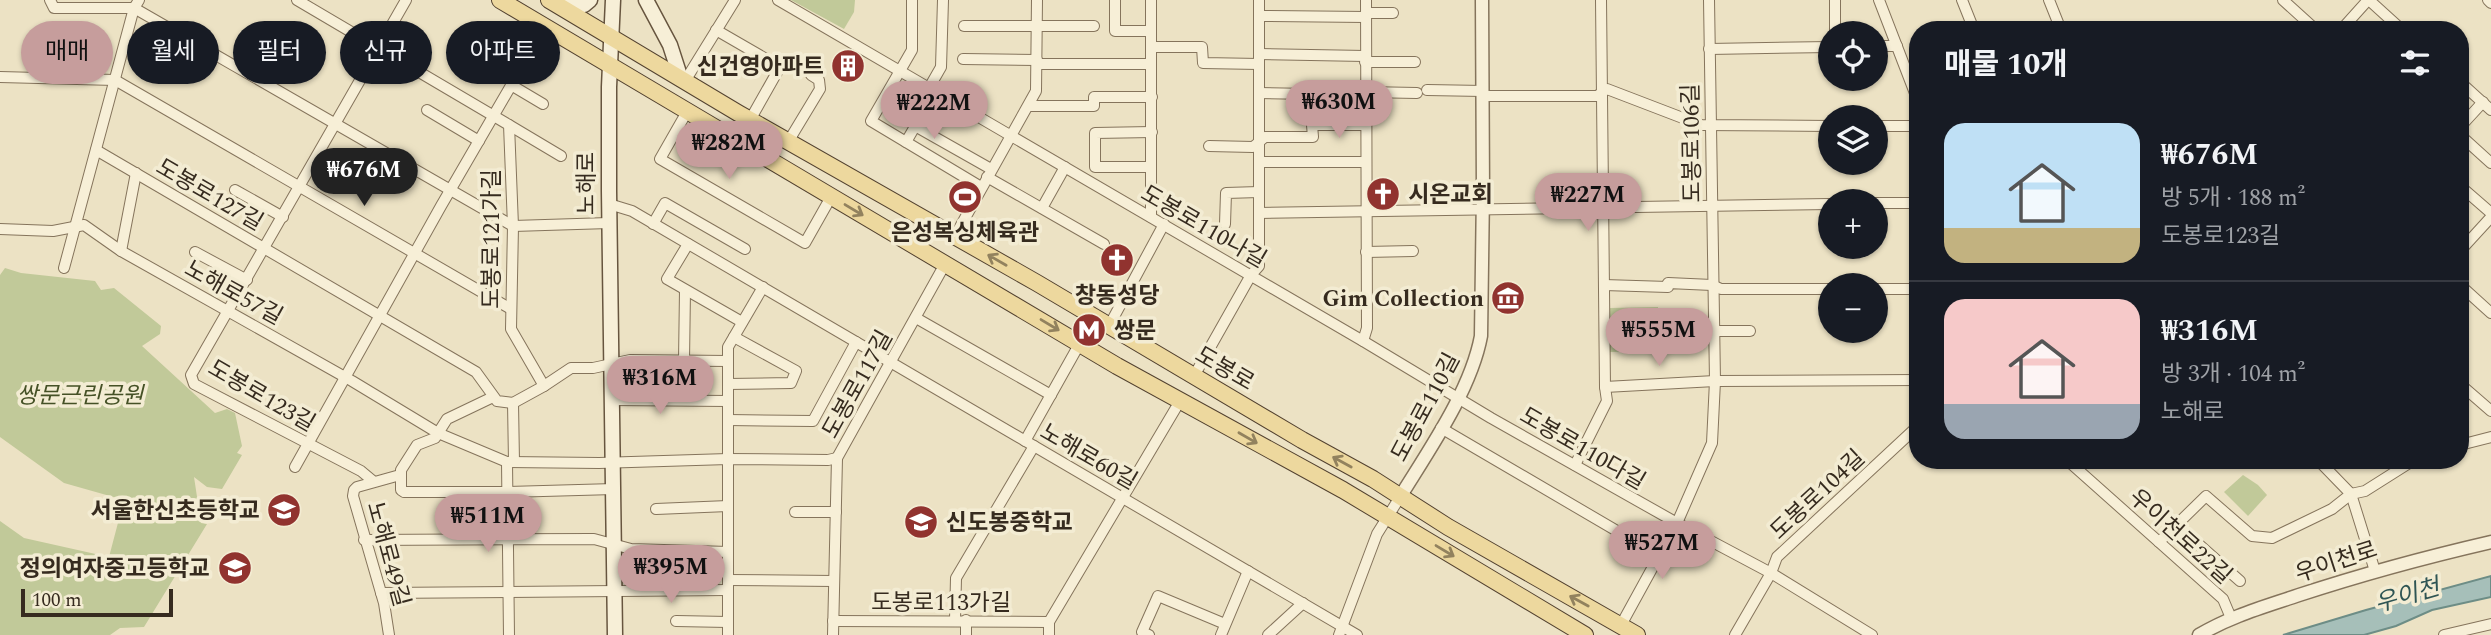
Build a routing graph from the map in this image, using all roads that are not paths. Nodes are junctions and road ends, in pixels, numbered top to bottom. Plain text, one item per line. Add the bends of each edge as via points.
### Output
1 (297, 0) edge
2 (406, 0) edge
3 (500, 0) edge
4 (590, 0) edge
5 (613, 0) edge
6 (646, 0) edge
7 (778, 0) edge
8 (912, 0) edge
9 (943, 0) edge
10 (1037, 0) edge
11 (1115, 0) edge
12 (1151, 0) edge
13 (1259, 0) edge
14 (1366, 0) edge
15 (1482, 0) edge
16 (1601, 0) edge
17 (1709, 0) edge
18 (1835, 0) edge
19 (1879, 0) edge
20 (1962, 0) edge
21 (2049, 0) edge
22 (2283, 0) edge
23 (2368, 0) edge
24 (732, 1) edge
25 (555, 3) edge
26 (52, 4) edge
27 (136, 4) edge
28 (1393, 13) dead end
29 (1366, 15) junction
30 (1259, 16) junction
31 (394, 21) edge
32 (536, 21) edge
33 (1835, 21) edge
34 (1970, 21) edge
35 (2057, 21) edge
36 (2306, 21) edge
37 (2349, 21) edge
38 (2392, 21) edge
39 (340, 25) edge
40 (1038, 25) junction
41 (964, 26) dead end
42 (1094, 26) dead end
43 (716, 30) junction
44 (1151, 32) junction
45 (560, 35) edge
46 (611, 36) junction
47 (1888, 46) edge
48 (1897, 46) junction
49 (1151, 47) junction
50 (1818, 47) edge
51 (1709, 48) junction
52 (963, 59) dead end
53 (1259, 59) junction
54 (1365, 59) junction
55 (1037, 62) junction
56 (1415, 62) dead end
57 (1151, 64) junction
58 (610, 66) junction
59 (900, 71) junction
60 (811, 75) dead end
61 (0, 77) edge
62 (1909, 77) edge
63 (432, 79) edge
64 (115, 80) junction
65 (683, 80) junction
66 (359, 84) edge
67 (511, 84) edge
68 (517, 84) edge
69 (932, 90) junction
70 (1326, 90) dead end
71 (2469, 90) edge
72 (1365, 91) junction
73 (1602, 92) junction
74 (1259, 93) junction
75 (1310, 94) dead end
76 (1483, 94) junction
77 (1152, 97) junction
78 (543, 104) dead end
79 (1029, 106) junction
80 (2487, 106) edge
81 (427, 110) dead end
82 (688, 110) junction
83 (493, 115) junction
84 (750, 120) junction
85 (2469, 120) edge
86 (336, 124) junction
87 (509, 125) junction
88 (1365, 125) junction
89 (915, 126) junction
90 (1710, 126) junction
91 (1818, 126) edge
92 (1888, 126) edge
93 (1909, 126) edge
94 (1152, 132) junction
95 (1010, 136) junction
96 (479, 141) junction
97 (788, 142) junction
98 (906, 142) junction
99 (1259, 142) junction
100 (2469, 143) edge
101 (1209, 146) dead end
102 (96, 149) junction
103 (561, 156) dead end
104 (1259, 162) junction
105 (1365, 162) junction
106 (2491, 163) edge
107 (1065, 167) junction
108 (1150, 167) junction
109 (136, 173) junction
110 (986, 178) junction
111 (299, 188) junction
112 (234, 190) dead end
113 (449, 191) junction
114 (1259, 192) junction
115 (2469, 194) edge
116 (831, 197) junction
117 (1888, 203) edge
118 (1909, 203) edge
119 (609, 204) junction
120 (1818, 204) edge
121 (1711, 205) junction
122 (1604, 207) junction
123 (1042, 208) junction
124 (1483, 209) junction
125 (1366, 210) junction
126 (1259, 213) junction
127 (2491, 215) edge
128 (283, 217) junction
129 (1151, 217) junction
130 (609, 223) junction
131 (653, 224) junction
132 (1164, 224) junction
133 (1225, 224) dead end
134 (76, 226) junction
135 (513, 226) junction
136 (0, 229) edge
137 (954, 236) junction
138 (2469, 241) edge
139 (688, 244) junction
140 (1104, 244) dead end
141 (264, 249) junction
142 (745, 249) dead end
143 (121, 251) junction
144 (1413, 251) dead end
145 (195, 252) dead end
146 (1366, 252) junction
147 (414, 254) junction
148 (945, 264) junction
149 (64, 268) dead end
150 (1251, 275) junction
151 (247, 280) junction
152 (1604, 285) junction
153 (1712, 285) junction
154 (763, 287) junction
155 (1818, 289) edge
156 (1888, 289) edge
157 (1909, 289) edge
158 (685, 290) junction
159 (2469, 293) edge
160 (511, 309) junction
161 (229, 311) junction
162 (2491, 313) edge
163 (380, 316) junction
164 (916, 318) junction
165 (742, 322) junction
166 (1109, 327) junction
167 (1713, 331) junction
168 (1750, 331) dead end
169 (734, 337) junction
170 (1363, 341) junction
171 (856, 342) junction
172 (1080, 343) junction
173 (684, 361) junction
174 (727, 361) junction
175 (890, 362) junction
176 (612, 365) junction
177 (1194, 376) junction
178 (345, 377) junction
179 (1909, 380) edge
180 (1715, 381) junction
181 (728, 384) junction
182 (544, 386) junction
183 (1605, 387) junction
184 (2469, 392) edge
185 (1051, 396) junction
186 (493, 397) junction
187 (1459, 397) junction
188 (612, 400) junction
189 (728, 401) junction
190 (1180, 401) junction
191 (513, 403) junction
192 (2491, 411) edge
193 (728, 420) junction
194 (1441, 428) junction
195 (439, 433) junction
196 (1909, 434) edge
197 (2491, 437) edge
198 (2469, 442) edge
199 (308, 443) junction
200 (1030, 443) junction
201 (728, 458) junction
202 (837, 458) junction
203 (511, 462) junction
204 (613, 462) junction
205 (1575, 465) junction
206 (295, 467) dead end
207 (2081, 469) edge
208 (2327, 469) edge
209 (2400, 469) edge
210 (400, 475) junction
211 (373, 481) junction
212 (614, 489) junction
213 (507, 492) junction
214 (2351, 494) junction
215 (1400, 497) junction
216 (1122, 498) junction
217 (728, 506) junction
218 (656, 509) dead end
219 (794, 512) dead end
220 (836, 512) junction
221 (1387, 517) junction
222 (1677, 523) junction
223 (2177, 525) junction
224 (508, 539) junction
225 (364, 540) junction
226 (2160, 542) junction
227 (2491, 542) edge
228 (614, 543) junction
229 (728, 552) junction
230 (1658, 555) junction
231 (1248, 571) junction
232 (2375, 571) junction
233 (1771, 573) junction
234 (834, 581) junction
235 (2240, 581) dead end
236 (728, 585) junction
237 (615, 590) junction
238 (508, 591) junction
239 (381, 593) junction
240 (1303, 603) junction
241 (2231, 618) junction
242 (961, 620) junction
243 (676, 621) dead end
244 (834, 621) junction
245 (728, 622) junction
246 (1049, 622) junction
247 (1225, 624) junction
248 (1621, 625) junction
249 (2490, 626) edge
250 (1340, 631) edge
251 (389, 635) edge
252 (509, 635) edge
253 (615, 635) edge
254 (728, 635) edge
255 (833, 635) edge
256 (966, 635) edge
257 (1049, 635) edge
258 (1149, 635) edge
259 (1221, 635) edge
260 (1268, 635) edge
261 (1357, 635) edge
262 (1585, 635) edge
263 (1637, 635) edge
264 (1735, 635) edge
265 (1872, 635) edge
266 (2199, 635) edge
267 (2444, 635) edge

1 - 39 street
2 - 31 street, 도봉로123길
3 - 32 main road
4 - 25 main road via 584,5
5 - 46 main road, 노해로
6 - 65 main road
7 - 59 street, 도봉로110나길
8 - 59 street via 912,50
9 - 69 street via 941,67
10 - 40 street
11 - 44 street via 1115,31
12 - 44 street
13 - 30 street
14 - 29 street
15 - 76 street, 도봉로110길
16 - 73 street
17 - 51 street, 도봉로106길
18 - 33 street
19 - 48 street
20 - 34 street
21 - 35 street
22 - 36 street
23 - 37 street
23 - 38 street
24 - 43 street
25 - 46 main road, 도봉로
26 - 27 street
27 - 64 street
27 - 86 street
28 - 29 street
29 - 30 street
29 - 54 street
30 - 53 street
40 - 41 street
40 - 42 street
40 - 55 street
43 - 65 street
43 - 84 street via 780,66
44 - 49 street
45 - 58 main road
46 - 58 main road, 노해로
46 - 65 main road, 도봉로
47 - 48 street
48 - 62 street
49 - 53 street via 1202,47 1203,62
49 - 57 street
50 - 51 street
51 - 90 street, 도봉로106길
52 - 55 street
53 - 54 street
53 - 74 street
54 - 56 street
54 - 72 street
55 - 57 street
55 - 79 street via 1036,90
57 - 77 street
58 - 82 main road
58 - 119 main road, 노해로
59 - 69 street, 도봉로110나길
59 - 98 street via 871,121
60 - 97 street via 819,80 820,89
61 - 64 street
63 - 83 street
64 - 102 street
64 - 111 street
65 - 84 main road, 도봉로
66 - 86 street, 도봉로123길
67 - 83 street
68 - 78 street
69 - 89 street
69 - 95 street, 도봉로110나길
70 - 72 street
71 - 80 street
72 - 76 street
72 - 88 street
73 - 76 street via 1597,96
73 - 90 street via 1607,89
73 - 122 street
74 - 75 street
74 - 99 street
76 - 124 street, 도봉로110길
77 - 79 street via 1094,97 1094,106
77 - 94 street
79 - 95 street
80 - 85 street
81 - 96 street
82 - 116 main road
82 - 116 street via 660,159 805,243
83 - 87 street
83 - 96 street
84 - 97 main road, 도봉로
86 - 111 street, 도봉로123길
86 - 113 street
87 - 103 street
87 - 135 street, 도봉로121가길
88 - 99 street via 1312,125 1313,137 1265,137
88 - 105 street
89 - 98 street
89 - 110 street
90 - 91 street
90 - 121 street, 도봉로106길
92 - 93 street
94 - 108 street
94 - 108 street via 1095,133 1094,167
95 - 107 street, 도봉로110나길
95 - 110 street
96 - 113 street
97 - 137 main road, 도봉로
98 - 110 street
99 - 101 street via 1253,147
99 - 104 street
100 - 106 street
102 - 109 street, 도봉로127길
102 - 134 street
104 - 105 street
104 - 114 street
105 - 125 street
107 - 123 street
107 - 129 street, 도봉로110나길
108 - 129 street
109 - 141 street, 도봉로127길
109 - 143 street, 도봉로127길
110 - 123 street
110 - 137 street
111 - 128 street, 도봉로123길
111 - 147 street
112 - 128 street
113 - 135 street
113 - 147 street
114 - 126 street
114 - 133 street via 1226,193
115 - 127 street
116 -> 148 main road
117 - 118 street
119 - 130 main road, 노해로
119 - 131 street, 노해로60길
120 - 121 street
121 - 122 street
121 - 153 street, 도봉로106길
122 - 124 street
122 - 152 street
123 - 140 street
124 - 125 street
124 - 187 street, 도봉로110길 via 1481,336
125 - 126 street
125 - 146 street
126 - 150 street via 1259,266
127 - 138 street
128 - 141 street, 도봉로123길
129 - 132 street, 도봉로110나길
130 - 135 street
130 - 176 main road, 노해로
131 - 139 street, 노해로60길
131 - 142 street via 665,203
132 - 150 street, 도봉로110나길
132 - 166 street
134 - 136 street
134 - 143 street, 노해로57길 via 83,225
134 - 149 street
135 - 160 street, 도봉로121가길
166 -> 137 main road, 도봉로
139 - 154 street, 노해로60길
139 - 158 street via 667,279
141 - 151 street, 도봉로123길
141 - 163 street
143 - 161 street, 노해로57길
144 - 146 street
145 - 151 street
146 - 170 street via 1367,328
147 - 160 street
147 - 163 street
148 - 164 street, 도봉로117길
148 -> 172 main road
150 - 170 street, 도봉로110나길
150 - 177 street
151 - 161 street, 도봉로123길
152 - 153 street
152 - 183 street
153 - 155 street via 1721,289
153 - 167 street, 도봉로106길
154 - 165 street
154 - 171 street, 노해로60길
156 - 157 street
158 - 165 street
158 - 173 street
159 - 162 street
160 - 182 street, 도봉로121가길 via 511,329
161 - 178 street, 노해로57길
161 - 199 street, 도봉로123길 via 191,379
163 - 178 street
163 - 186 street via 476,372
164 - 175 street, 도봉로117길
164 - 185 street, 도봉로117길
165 - 169 street
166 - 177 main road, 도봉로
167 - 168 street
167 - 180 street, 도봉로106길
169 - 174 street via 727,347
169 - 181 street via 796,371 791,383
170 - 187 street, 도봉로110나길
171 - 175 street, 노해로60길
171 - 193 street via 813,421
172 - 185 street
172 - 190 main road
173 - 174 street
173 - 176 street via 630,360
174 - 181 street
175 - 200 street, 노해로60길
175 - 202 street, 도봉로117길
176 - 182 street via 571,368
176 - 188 main road, 노해로
215 -> 177 main road, 도봉로
178 - 195 street, 노해로57길
178 - 199 street
179 - 180 street
180 - 183 street
180 - 222 street, 도봉로106길 via 1712,443
181 - 189 street
182 - 191 street
183 - 205 street via 1606,401
184 - 192 street
185 - 200 street
186 - 191 street
186 - 195 street via 447,419
187 - 194 street, 도봉로110길
187 - 205 street, 도봉로110다길
188 - 189 street
188 - 204 main road, 노해로
189 - 193 street
190 - 216 street
190 -> 221 main road
191 - 203 street
193 - 201 street
194 - 215 street, 도봉로110길
194 - 230 street
195 - 203 street, 노해로57길
195 - 210 street via 417,446
196 - 233 street, 도봉로104길 via 1777,557
197 - 198 street
199 - 206 street
199 - 211 street, 도봉로123길
200 - 216 street, 노해로60길
200 - 242 street via 956,578
201 - 202 street
201 - 204 street
201 - 217 street
202 - 220 street, 도봉로117길
203 - 204 street, 노해로57길
203 - 213 street
204 - 212 main road, 노해로
205 - 222 street, 도봉로110다길
207 - 226 street, 우이천로22길
208 - 214 street
209 - 214 street via 2365,491
210 - 211 street, 노해로49길
210 - 213 street via 404,492
211 - 225 street, 노해로49길 via 357,486 353,496
212 - 213 street
212 - 228 main road, 노해로
213 - 224 street
214 - 223 street via 2332,509 2272,538 2252,536 2206,496
214 - 232 street
215 - 221 street
248 -> 215 main road, 도봉로
216 - 231 street, 노해로60길
216 - 246 street
217 - 218 street
217 - 229 street
219 - 220 street
220 - 234 street, 도봉로117길
221 - 250 street
221 -> 262 main road
222 - 230 street, 도봉로106길
222 - 233 street, 도봉로110다길
223 - 226 street
223 - 235 street
224 - 225 street
224 - 228 street
224 - 238 street
225 - 239 street, 노해로49길
226 - 241 street, 우이천로22길 via 2223,599
227 - 232 street, 우이천로
228 - 229 street via 631,549
228 - 237 main road, 노해로
229 - 236 street
230 - 248 street, 도봉로106길
231 - 240 street, 노해로60길
231 - 247 street
232 - 241 street, 우이천로
233 - 264 street, 도봉로104길
233 - 265 street, 도봉로110다길
234 - 236 street
234 - 244 street, 도봉로117길
236 - 237 street
236 - 245 street
237 - 238 street
237 - 253 main road, 노해로
238 - 239 street
238 - 252 street
239 - 251 street, 노해로49길
240 - 250 street, 노해로60길
240 - 260 street
241 - 266 street, 우이천로
242 - 244 street, 도봉로113가길
242 - 246 street, 도봉로113가길
242 - 256 street
243 - 245 street
244 - 255 street, 도봉로117길
245 - 254 street
246 - 257 street
247 - 258 street via 1158,596 1142,632
247 - 259 street
248 - 263 main road, 도봉로
249 - 267 street
250 - 261 street, 노해로60길

